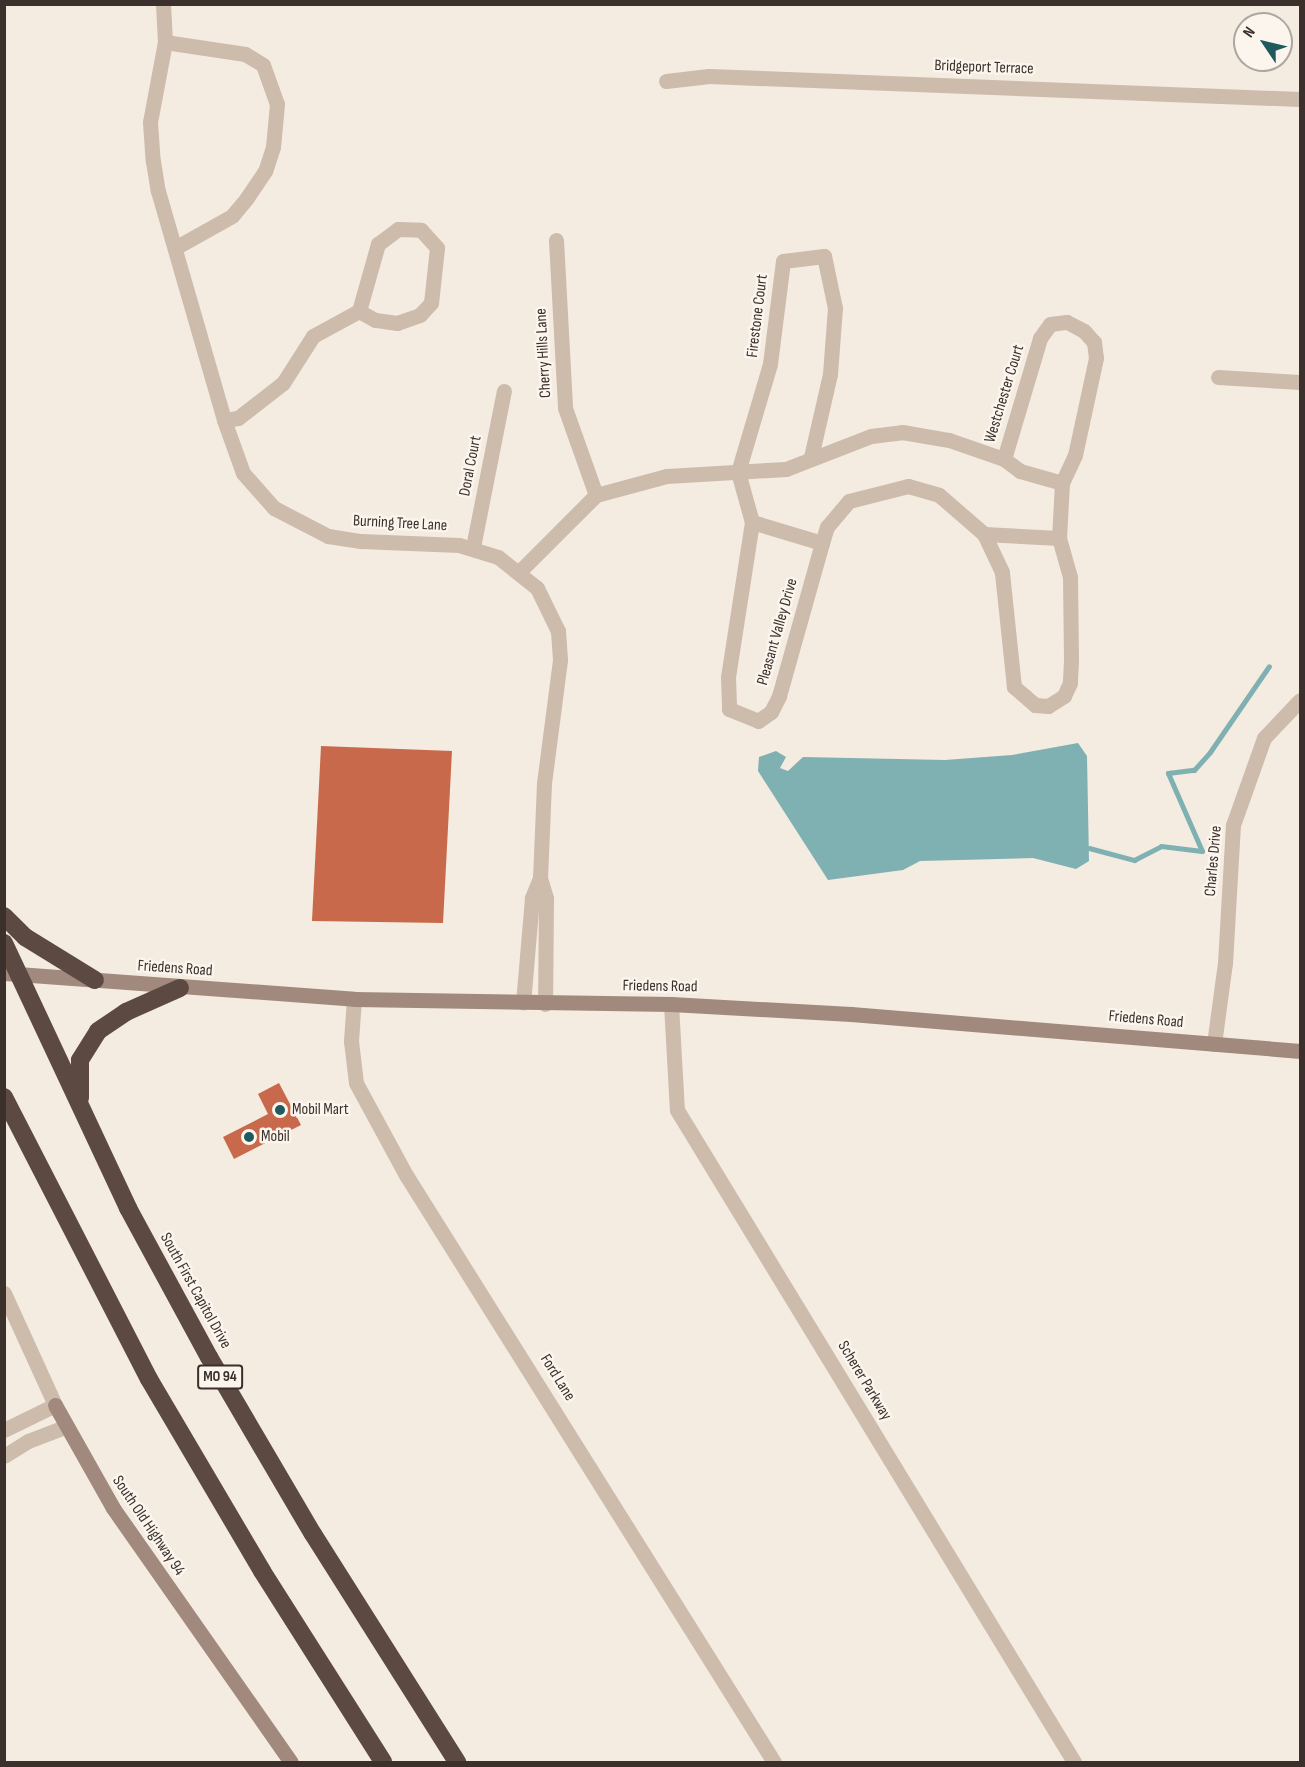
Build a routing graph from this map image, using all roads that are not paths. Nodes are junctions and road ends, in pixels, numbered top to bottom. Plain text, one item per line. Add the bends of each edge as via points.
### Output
1 (163, 4) edge
2 (165, 42) junction
3 (666, 81) dead end
4 (1300, 99) edge
5 (556, 240) dead end
6 (175, 248) junction
7 (359, 311) junction
8 (1218, 377) dead end
9 (1300, 382) edge
10 (504, 391) dead end
11 (224, 420) junction
12 (811, 458) junction
13 (1004, 459) junction
14 (738, 472) junction
15 (1062, 483) junction
16 (596, 495) junction
17 (752, 522) junction
18 (984, 534) junction
19 (1059, 538) junction
20 (822, 543) junction
21 (473, 547) junction
22 (519, 571) junction
23 (1300, 700) edge
24 (540, 878) junction
25 (4, 916) edge
26 (4, 943) edge
27 (11, 973) edge
28 (94, 980) junction
29 (180, 988) junction
30 (354, 999) junction
31 (523, 1003) junction
32 (545, 1004) junction
33 (672, 1004) junction
34 (1214, 1044) junction
35 (1300, 1051) edge
36 (4, 1097) edge
37 (9, 1112) edge
38 (82, 1115) junction
39 (4, 1293) edge
40 (55, 1405) junction
41 (65, 1427) junction
42 (4, 1430) edge
43 (4, 1456) edge
44 (291, 1762) edge
45 (383, 1762) edge
46 (457, 1762) edge
47 (774, 1762) edge
48 (1074, 1762) edge

1 - 2 street, Burning Tree Lane
2 - 6 street, Burning Tree Lane via 150,122 158,191
2 - 6 street via 245,54 263,65 277,104 273,147 265,171 247,198 232,216
3 - 4 street, Bridgeport Terrace via 709,76
5 - 16 street, Cherry Hills Lane via 565,408
6 - 11 street, Burning Tree Lane
7 - 7 street via 378,244 398,229 421,230 437,248 431,303 420,315 397,323 375,320
7 - 11 street via 313,336 283,383 238,418
8 - 9 street
10 - 21 street, Doral Court
11 - 21 street, Burning Tree Lane via 243,473 274,508 297,522 328,536 361,541
12 - 13 street via 871,436 902,432 950,440
12 - 14 street via 786,469
12 - 14 street, Firestone Court via 831,374 835,308 824,256 783,261 771,364
13 - 15 street via 1020,471
13 - 15 street, Westchester Court via 1040,338 1050,324 1067,322 1094,342 1096,358 1075,455
14 - 16 street via 667,476
14 - 17 street, Pleasant Valley Drive
15 - 19 street, Pleasant Valley Drive
16 - 22 street
17 - 20 street
17 - 20 street, Pleasant Valley Drive via 728,677 729,709 758,720 771,712 778,696
18 - 19 street
18 - 19 street, Pleasant Valley Drive via 1002,572 1014,687 1024,699 1041,705 1064,696 1070,683 1070,577
18 - 20 street, Pleasant Valley Drive via 939,495 908,486 849,501 827,526
21 - 22 street, Burning Tree Lane
22 - 24 street, Burning Tree Lane via 537,588 558,631 560,660 544,783
23 - 34 street, Charles Drive via 1264,738 1233,825 1225,963
24 - 31 street, Burning Tree Lane via 532,898
24 - 32 street, Burning Tree Lane via 546,897
25 - 28 highway via 25,937
26 - 27 highway, South First Capitol Drive / MO 94
27 - 28 main road, Friedens Road
27 - 38 highway, South First Capitol Drive / MO 94
28 - 29 main road, Friedens Road
29 - 30 main road, Friedens Road
29 - 38 highway via 126,1012 92,1038 80,1060 77,1077
30 - 31 main road, Friedens Road
30 - 47 street, Ford Lane via 351,1041 356,1083 384,1134
31 - 32 main road, Friedens Road
32 - 33 main road, Friedens Road
33 - 34 main road, Friedens Road via 987,1024
33 - 48 street, Scherer Parkway via 677,1110
34 - 35 main road, Friedens Road
36 - 37 highway
37 - 45 highway via 186,1444
38 - 46 highway, South First Capitol Drive / MO 94 via 157,1263 246,1422
39 - 40 street, South Old Highway 94
40 - 41 main road, South Old Highway 94
40 - 42 street
41 - 43 street via 28,1441
41 - 44 main road, South Old Highway 94 via 112,1508

